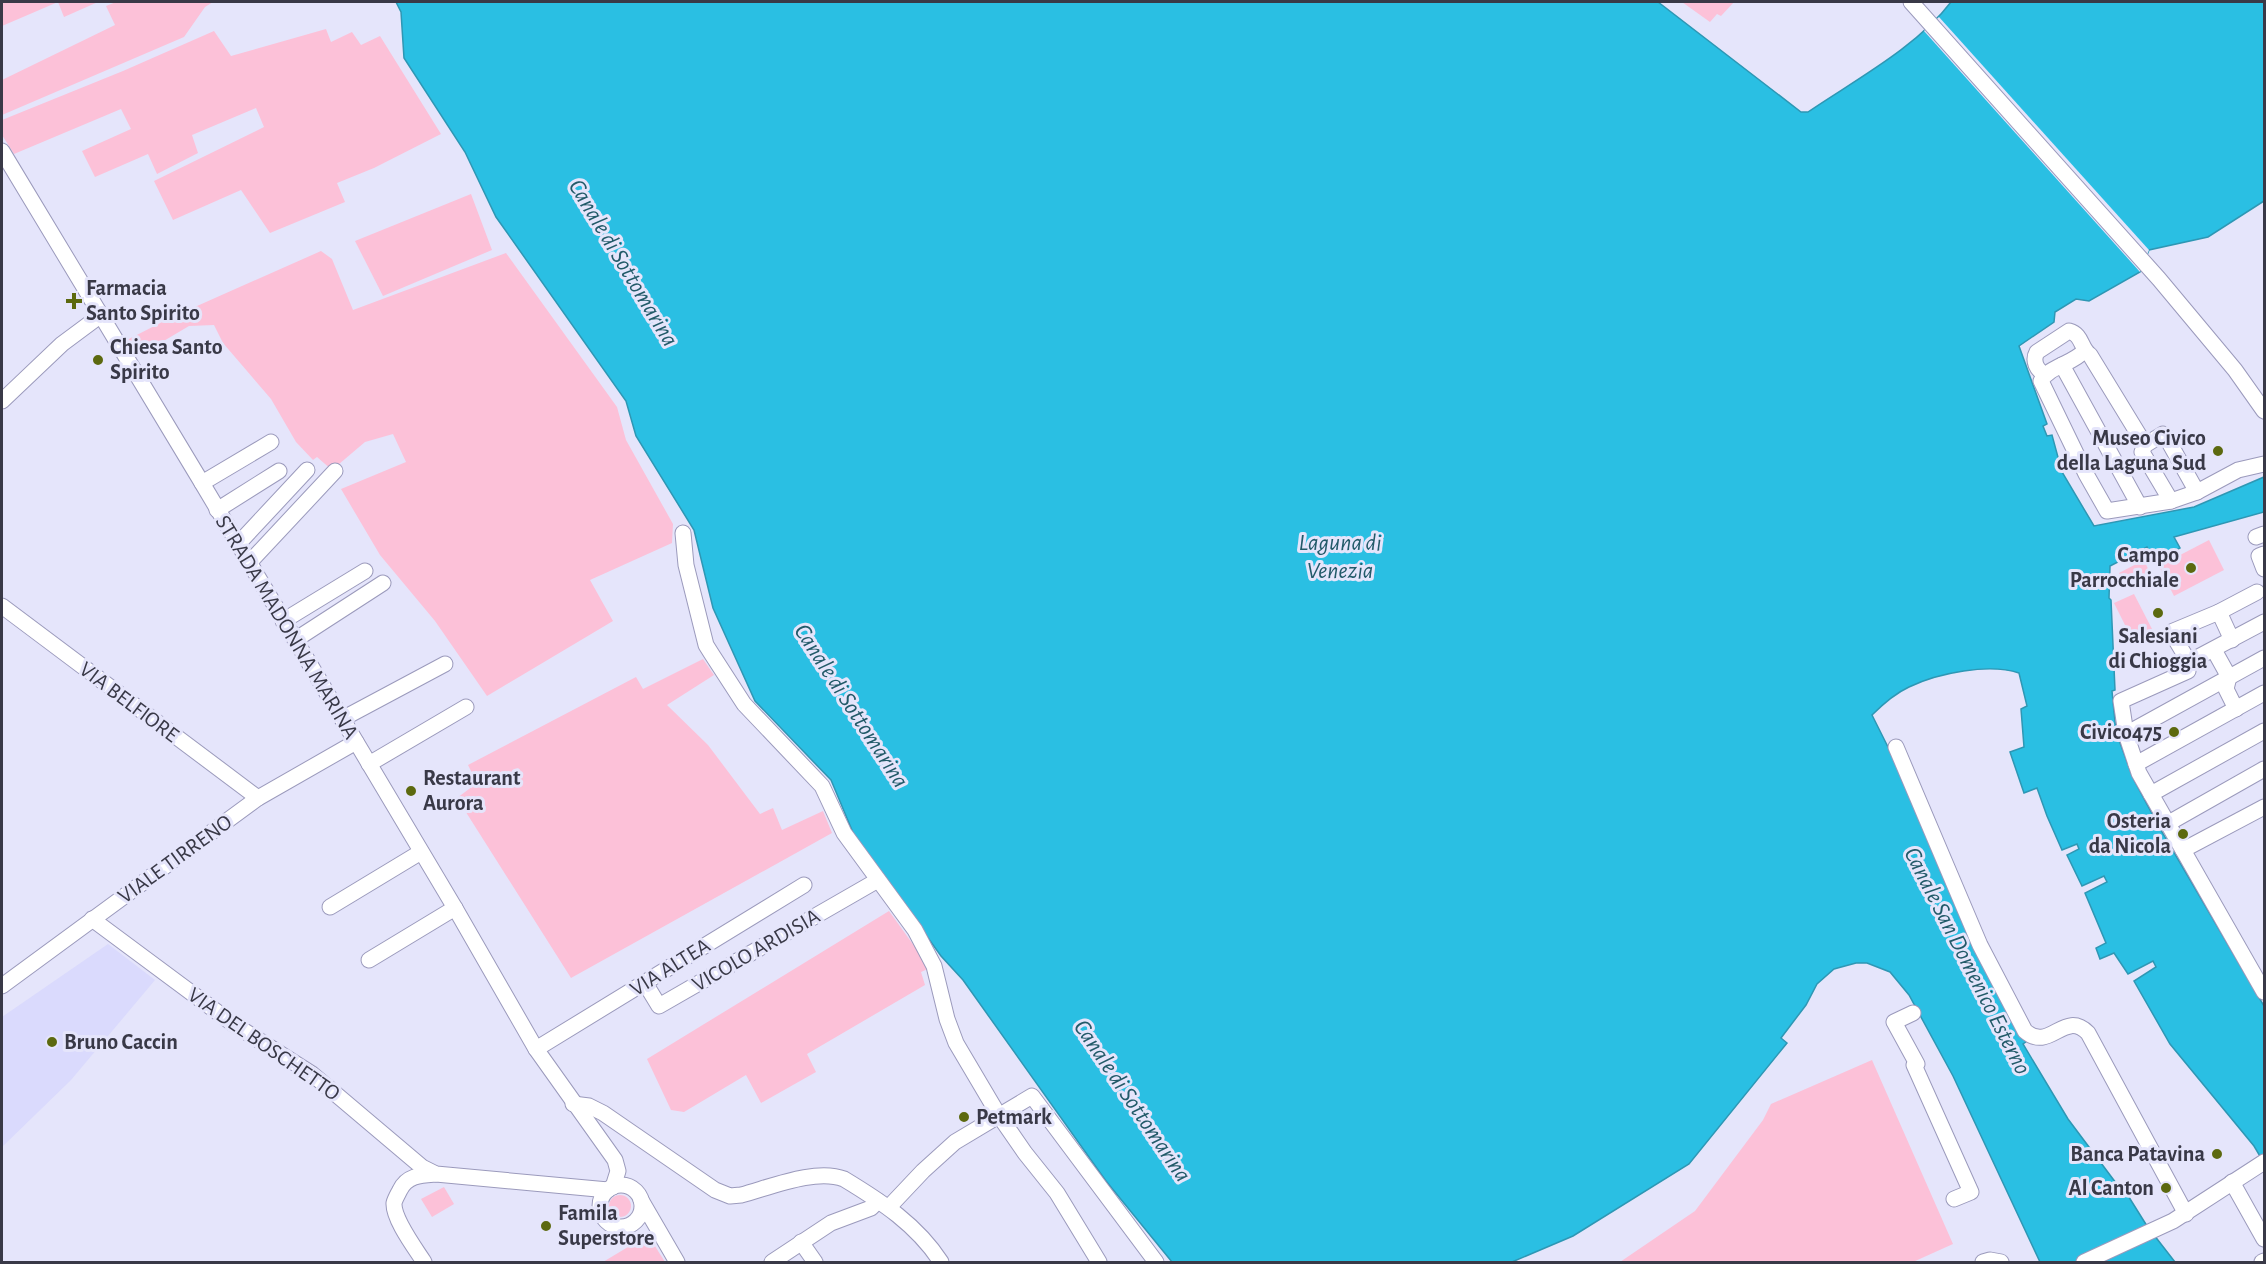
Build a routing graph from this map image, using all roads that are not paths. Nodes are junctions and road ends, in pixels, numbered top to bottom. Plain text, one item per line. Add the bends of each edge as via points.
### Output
1 (1911, 2) edge
2 (2, 151) edge
3 (101, 315) junction
4 (2084, 351) junction
5 (2062, 365) junction
6 (2045, 375) junction
7 (2, 401) edge
8 (2265, 411) edge
9 (271, 442) dead end
10 (2145, 445) junction
11 (2265, 464) edge
12 (307, 470) dead end
13 (279, 471) dead end
14 (335, 471) dead end
15 (202, 483) junction
16 (2197, 492) junction
17 (2171, 501) junction
18 (2140, 507) junction
19 (217, 510) junction
20 (683, 534) dead end
21 (238, 544) junction
22 (2265, 554) edge
23 (249, 563) junction
24 (2265, 569) edge
25 (365, 571) dead end
26 (383, 583) dead end
27 (2257, 592) dead end
28 (2, 606) edge
29 (2219, 612) junction
30 (284, 621) junction
31 (2265, 622) edge
32 (295, 640) junction
33 (2232, 640) junction
34 (2214, 650) junction
35 (2265, 658) edge
36 (2189, 662) junction
37 (445, 664) dead end
38 (2229, 677) junction
39 (2265, 693) edge
40 (466, 707) dead end
41 (2236, 709) junction
42 (342, 719) junction
43 (2265, 731) edge
44 (2126, 734) junction
45 (356, 742) junction
46 (1896, 747) dead end
47 (369, 764) junction
48 (2136, 764) junction
49 (2265, 769) edge
50 (2151, 794) junction
51 (258, 798) junction
52 (2265, 807) edge
53 (2167, 824) junction
54 (2183, 850) junction
55 (422, 852) junction
56 (878, 880) junction
57 (804, 885) dead end
58 (330, 907) dead end
59 (454, 908) junction
60 (92, 919) junction
61 (369, 960) dead end
62 (645, 983) junction
63 (2, 986) edge
64 (2265, 992) edge
65 (1913, 1012) dead end
66 (536, 1049) junction
67 (573, 1104) junction
68 (998, 1114) junction
69 (2264, 1162) edge
70 (436, 1174) junction
71 (2232, 1182) junction
72 (576, 1186) junction
73 (610, 1189) junction
74 (638, 1196) junction
75 (1954, 1199) dead end
76 (884, 1204) junction
77 (600, 1210) junction
78 (2186, 1214) junction
79 (628, 1226) junction
80 (663, 1237) junction
81 (2265, 1239) edge
82 (801, 1242) junction
83 (424, 1263) edge
84 (677, 1263) edge
85 (772, 1263) edge
86 (815, 1263) edge
87 (941, 1263) edge
88 (1100, 1263) edge
89 (1156, 1263) edge
90 (1983, 1263) edge
91 (2001, 1263) edge
92 (2084, 1263) edge

1 - 8 street via 2144,262
2 - 3 street, STRADA MADONNA MARINA
3 - 7 street via 62,344
3 - 15 street, STRADA MADONNA MARINA
4 - 5 street
4 - 6 street via 2078,336 2066,333 2035,355 2036,367
4 - 10 street
5 - 6 street
5 - 18 street
6 - 18 street via 2043,386 2107,511
9 - 15 street
10 - 16 street via 2165,435
10 - 17 street via 2142,452
11 - 16 street via 2238,470
12 - 21 street
13 - 19 street
14 - 23 street
15 - 19 street, STRADA MADONNA MARINA
16 - 17 street
17 - 18 street
19 - 21 street, STRADA MADONNA MARINA
20 - 56 street via 686,565 706,645 744,704 822,786 844,833
21 - 23 street, STRADA MADONNA MARINA
22 - 24 street via 2259,556
23 - 30 street, STRADA MADONNA MARINA
25 - 30 street
26 - 32 street
27 - 29 street
28 - 51 street, VIA BELFIORE
29 - 33 street
29 - 36 street via 2171,632
30 - 32 street, STRADA MADONNA MARINA
31 - 33 street
32 - 42 street, STRADA MADONNA MARINA
33 - 34 street
34 - 36 street
34 - 38 street
35 - 38 street
36 - 44 street via 2188,671 2121,701
37 - 42 street
38 - 41 street via 2226,689
38 - 44 street
39 - 41 street
40 - 47 street
41 - 48 street
42 - 45 street, STRADA MADONNA MARINA
43 - 50 street
44 - 48 street
45 - 47 street, STRADA MADONNA MARINA
45 - 51 street, VIALE TIRRENO
46 - 78 street via 1980,945 2025,1031 2041,1038 2076,1024 2088,1033
47 - 55 street, STRADA MADONNA MARINA
48 - 50 street
49 - 53 street
50 - 53 street
51 - 60 street, VIALE TIRRENO
52 - 54 street
53 - 54 street
54 - 64 street
55 - 58 street
55 - 59 street, STRADA MADONNA MARINA
56 - 62 street, VICOLO ARDISIA via 658,1006
56 - 68 street via 915,930 934,966 956,1043
57 - 62 street, VIA ALTEA
59 - 61 street
59 - 66 street, STRADA MADONNA MARINA
60 - 63 street, VIALE TIRRENO
60 - 70 street, VIA DEL BOSCHETTO via 232,1023 312,1074 416,1163
62 - 66 street, VIA ALTEA
65 - 75 street via 1894,1022 1917,1064 1914,1065 1971,1192
66 - 67 street, STRADA MADONNA MARINA
67 - 73 street, STRADA MADONNA MARINA via 615,1160 618,1171
67 - 76 street via 603,1113 723,1194 741,1195 830,1175 844,1179
68 - 76 street via 955,1142
68 - 88 street via 1057,1193
68 - 89 street via 1032,1096
69 - 71 street
70 - 72 street, VIA DEL BOSCHETTO
70 - 83 street via 408,1180 394,1202 396,1216
71 - 78 street
71 - 81 street
72 - 73 street, VIA DEL BOSCHETTO
72 - 77 street
73 - 74 street via 630,1188
73 - 77 street via 601,1200
74 - 79 street via 641,1210
74 - 80 street
76 - 82 street via 831,1222
76 - 87 street via 925,1239
77 - 79 street via 613,1225
78 - 92 street
79 - 80 street via 646,1223
80 - 84 street
82 - 85 street
82 - 86 street
90 - 91 street

